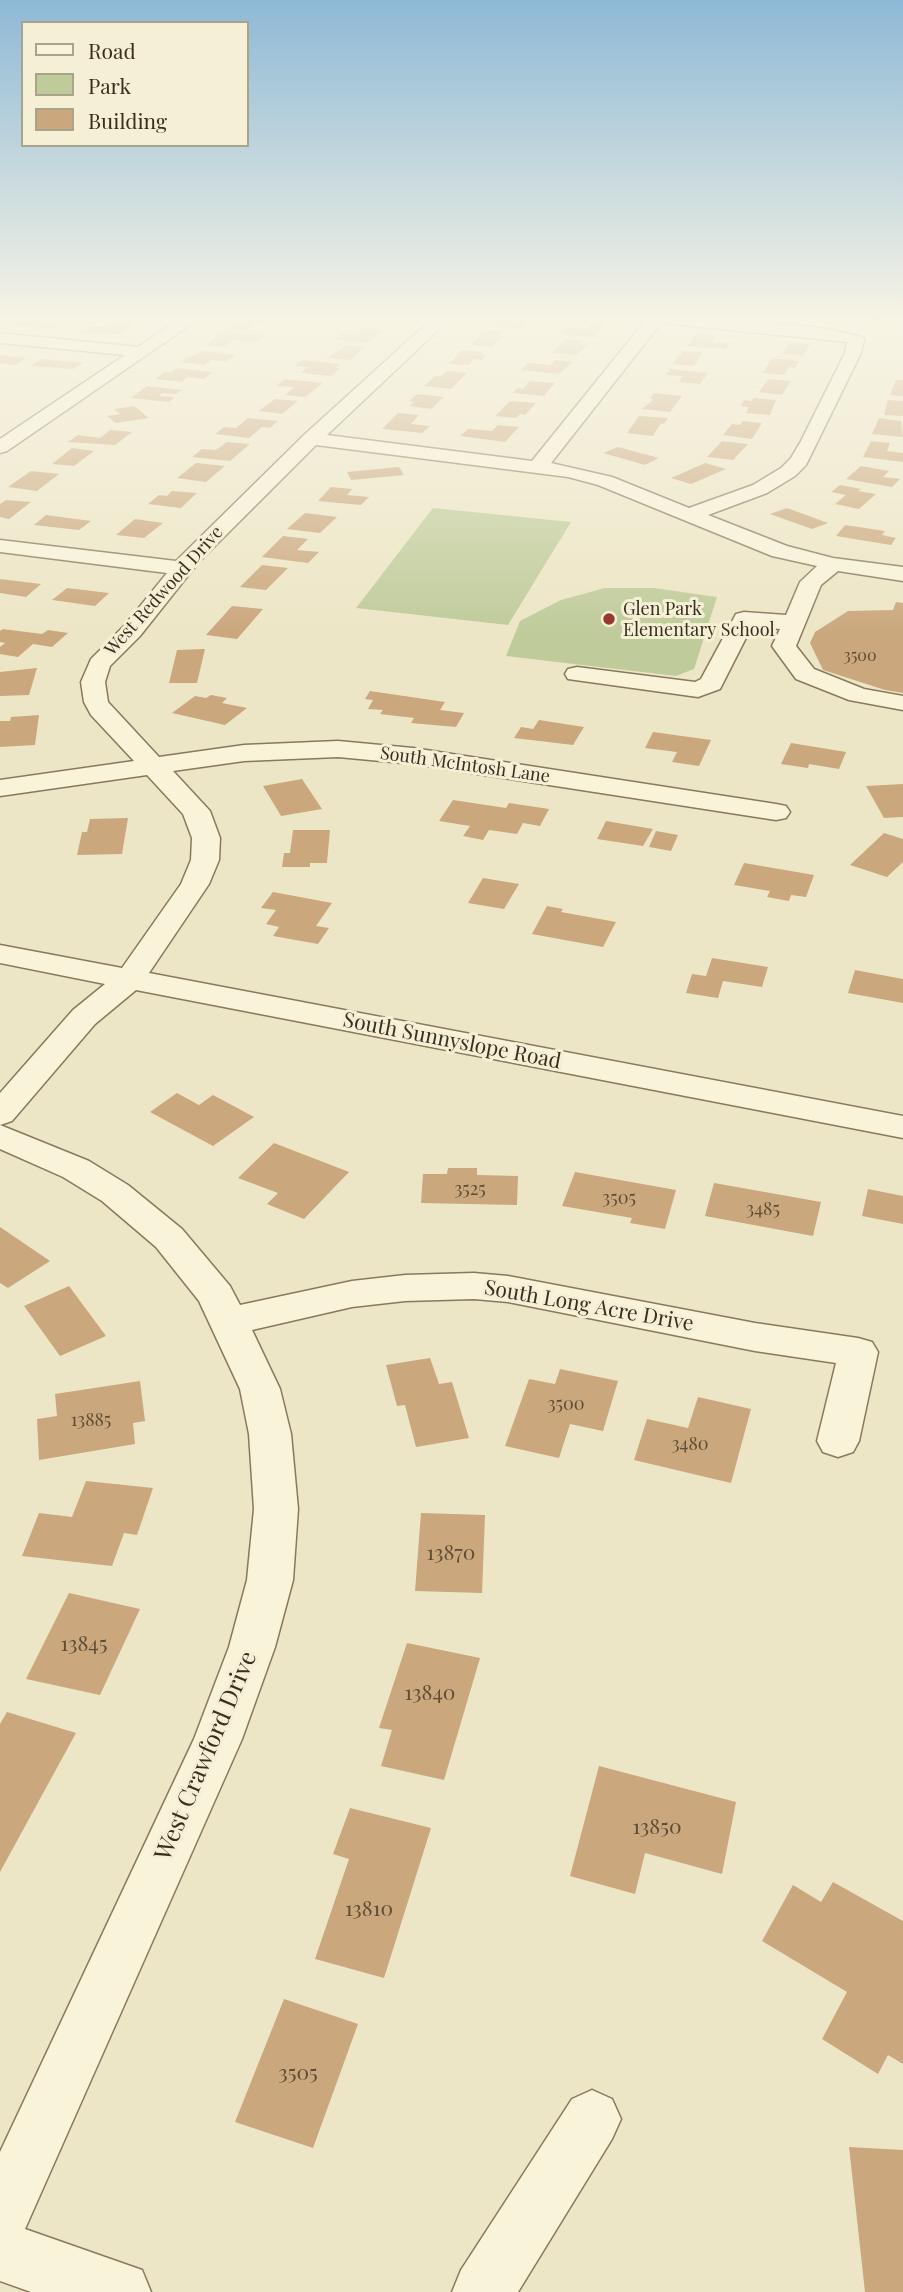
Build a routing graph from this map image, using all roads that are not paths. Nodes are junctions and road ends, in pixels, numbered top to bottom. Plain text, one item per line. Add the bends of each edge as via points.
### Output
1 (36, 423) edge
2 (328, 423) edge
3 (570, 423) edge
4 (818, 423) edge
5 (311, 439) junction
6 (0, 447) edge
7 (539, 465) junction
8 (688, 515) junction
9 (0, 547) edge
10 (833, 564) junction
11 (181, 568) junction
12 (903, 574) edge
13 (794, 623) junction
14 (577, 674) dead end
15 (903, 703) edge
16 (153, 765) junction
17 (0, 789) edge
18 (776, 812) dead end
19 (0, 954) edge
20 (130, 979) junction
21 (0, 1114) edge
22 (903, 1127) edge
23 (0, 1136) edge
24 (230, 1321) junction
25 (838, 1441) dead end
26 (592, 2119) dead end
27 (0, 2218) edge
28 (0, 2250) edge
29 (120, 2292) edge
30 (483, 2292) edge

1 - 6 street
2 - 5 street, West Redwood Drive
3 - 7 street
4 - 8 street via 799,461 778,480
5 - 7 street
5 - 11 street, West Redwood Drive
7 - 8 street via 605,481
8 - 10 street via 758,544
9 - 11 street
10 - 12 street
10 - 13 street via 811,582
11 - 16 street, West Redwood Drive via 132,631 99,664 93,682 93,694 104,715
13 - 14 street via 744,619 711,684 698,690
13 - 15 street via 783,646 805,674 858,695
16 - 17 street, South McIntosh Lane
16 - 18 street, South McIntosh Lane via 290,749 373,751
16 - 20 street, West Redwood Drive via 196,811 206,838 205,860 195,884
19 - 20 street, South Sunnyslope Road
20 - 21 street, West Redwood Drive via 84,1017
20 - 22 street, South Sunnyslope Road
23 - 24 street, West Crawford Drive via 75,1169 115,1194 169,1238 216,1294
24 - 25 street, South Long Acre Drive via 352,1294 474,1286 858,1352
24 - 27 street, West Crawford Drive via 260,1389 270,1434 276,1509 270,1580 252,1647 218,1739
26 - 30 street
28 - 29 street

